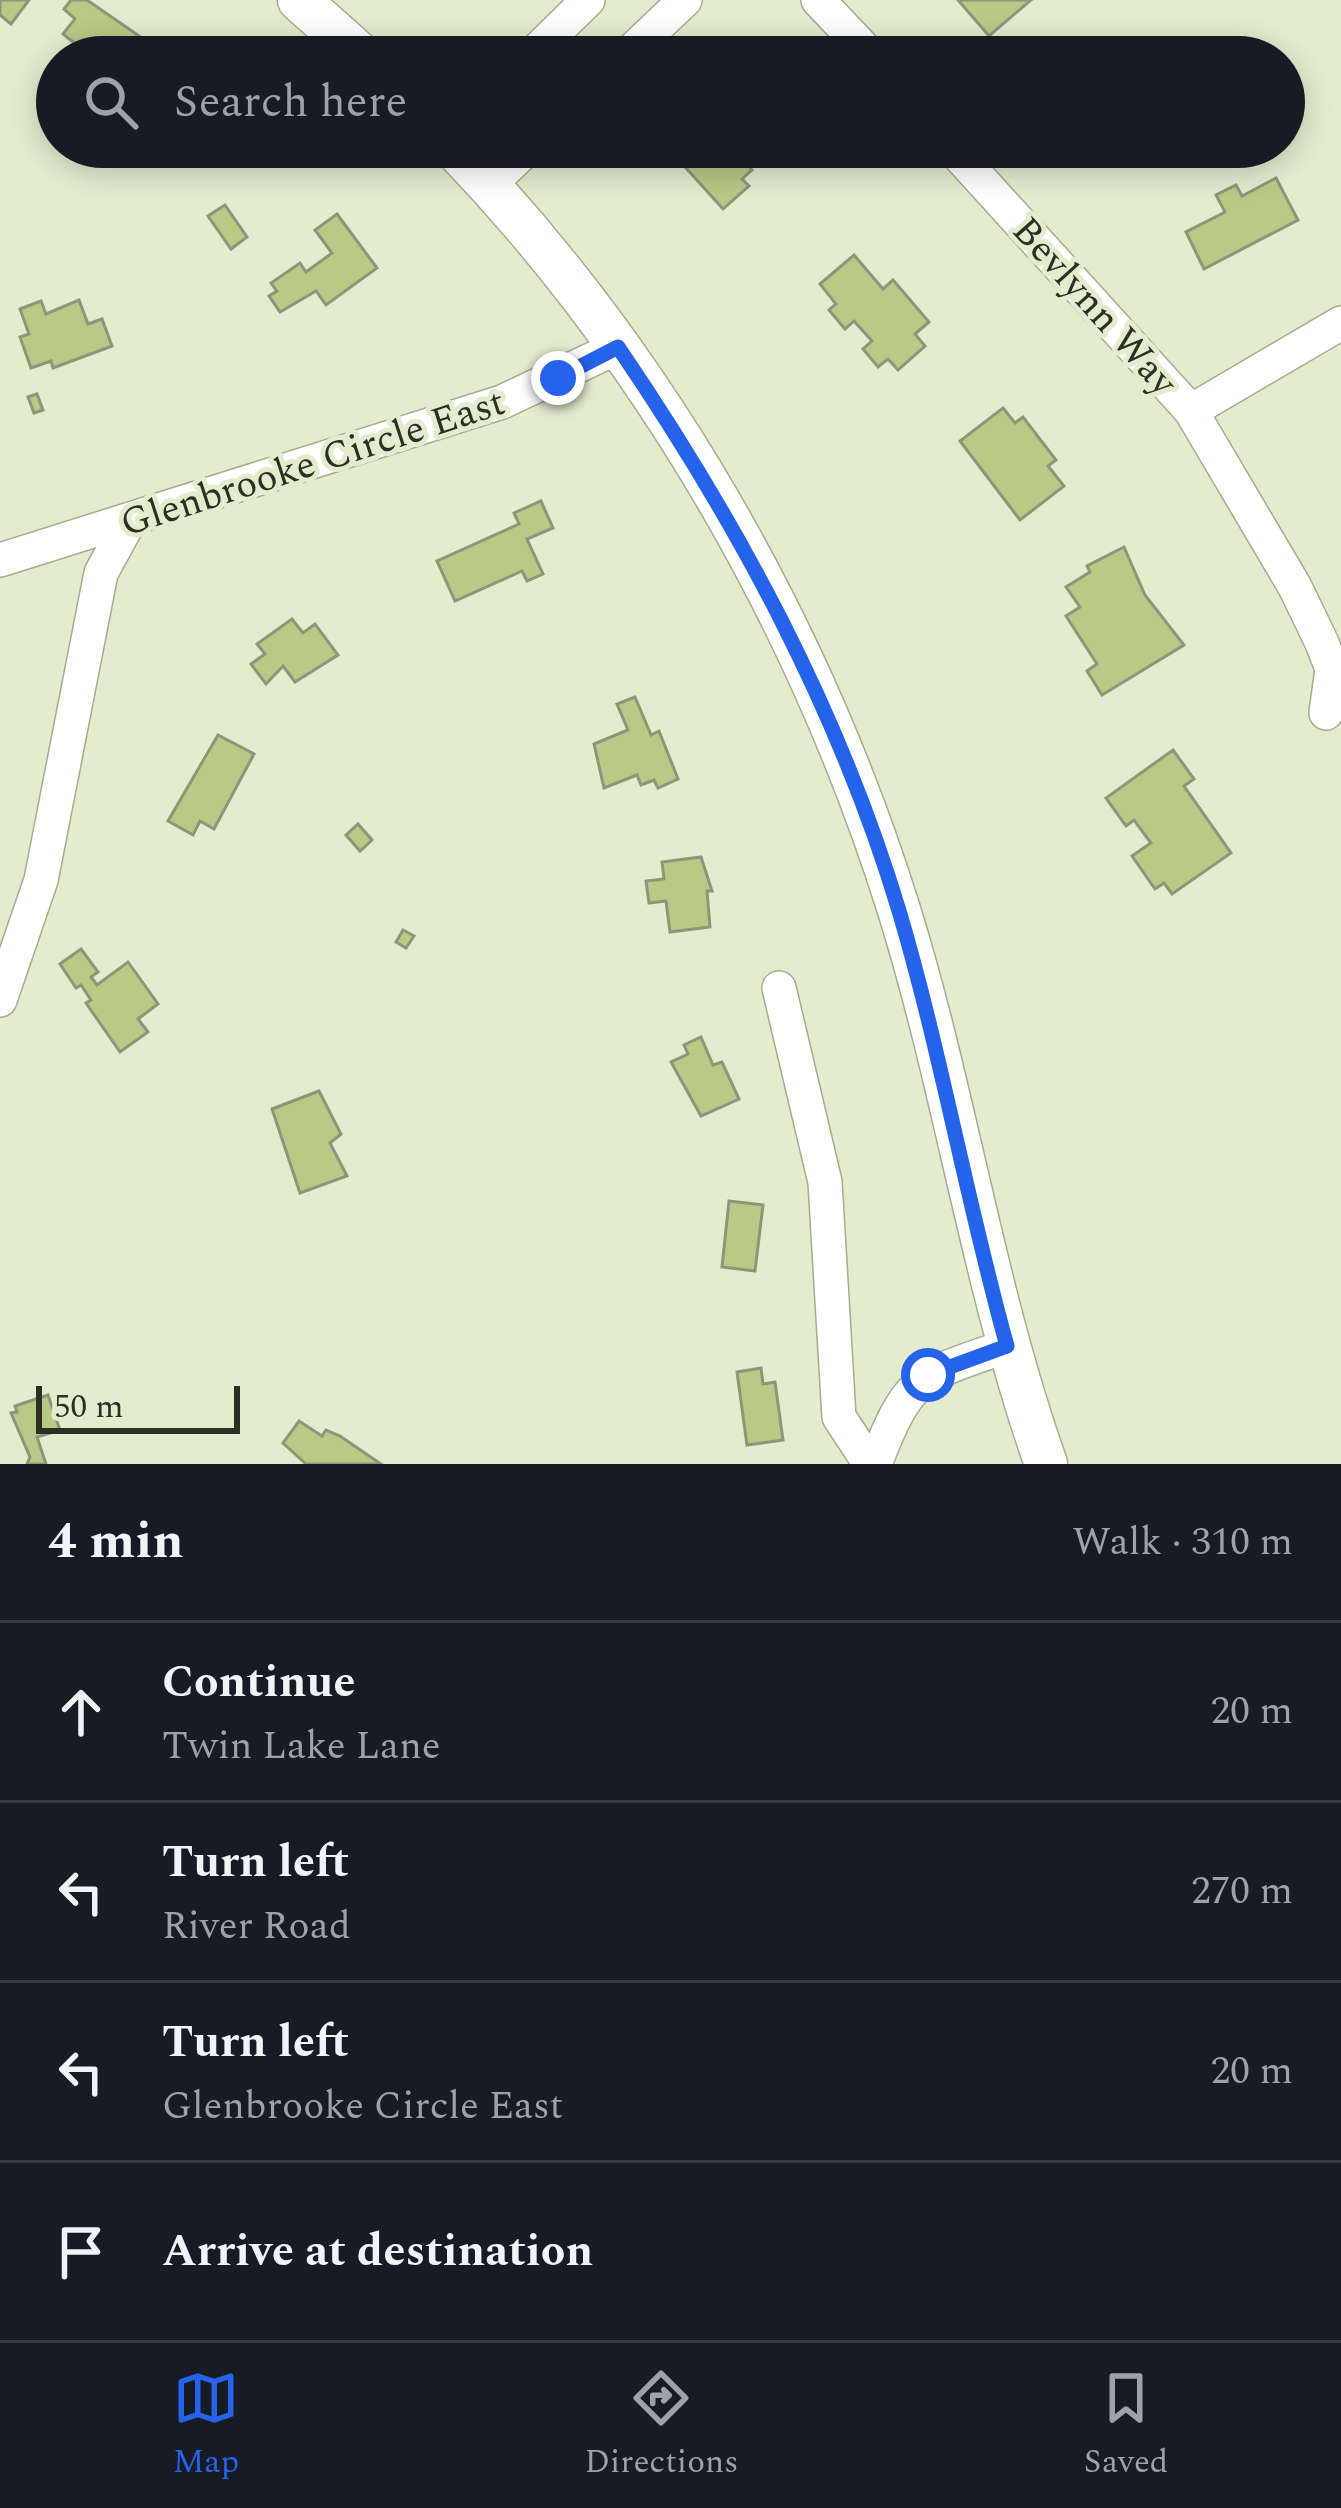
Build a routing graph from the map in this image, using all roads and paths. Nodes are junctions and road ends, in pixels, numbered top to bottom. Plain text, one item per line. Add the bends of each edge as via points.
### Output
1 (299, 0) edge
2 (588, 0) edge
3 (685, 0) edge
4 (818, 0) edge
5 (339, 36) edge
6 (551, 36) edge
7 (647, 36) edge
8 (852, 36) edge
9 (472, 168) edge
10 (507, 168) edge
11 (971, 168) edge
12 (489, 185) junction
13 (1341, 323) edge
14 (618, 347) junction
15 (1191, 411) junction
16 (130, 520) junction
17 (0, 560) edge
18 (1326, 713) dead end
19 (779, 988) dead end
20 (0, 1000) edge
21 (1007, 1346) junction
22 (873, 1464) edge
23 (1046, 1464) edge

1 - 5 main road
2 - 6 street
3 - 7 street
4 - 8 street
9 - 12 main road
10 - 12 street
11 - 15 street, Bevlynn Way
12 - 14 main road
13 - 15 street
14 - 16 street, Glenbrooke Circle East via 502,401
14 - 21 main road via 737,536 839,746 916,970
15 - 18 street, Bevlynn Way via 1322,643 1332,669
16 - 17 street, Glenbrooke Circle East
16 - 20 street via 101,573 41,880
19 - 22 street via 825,1182 838,1417
21 - 22 street via 913,1386
21 - 23 main road

